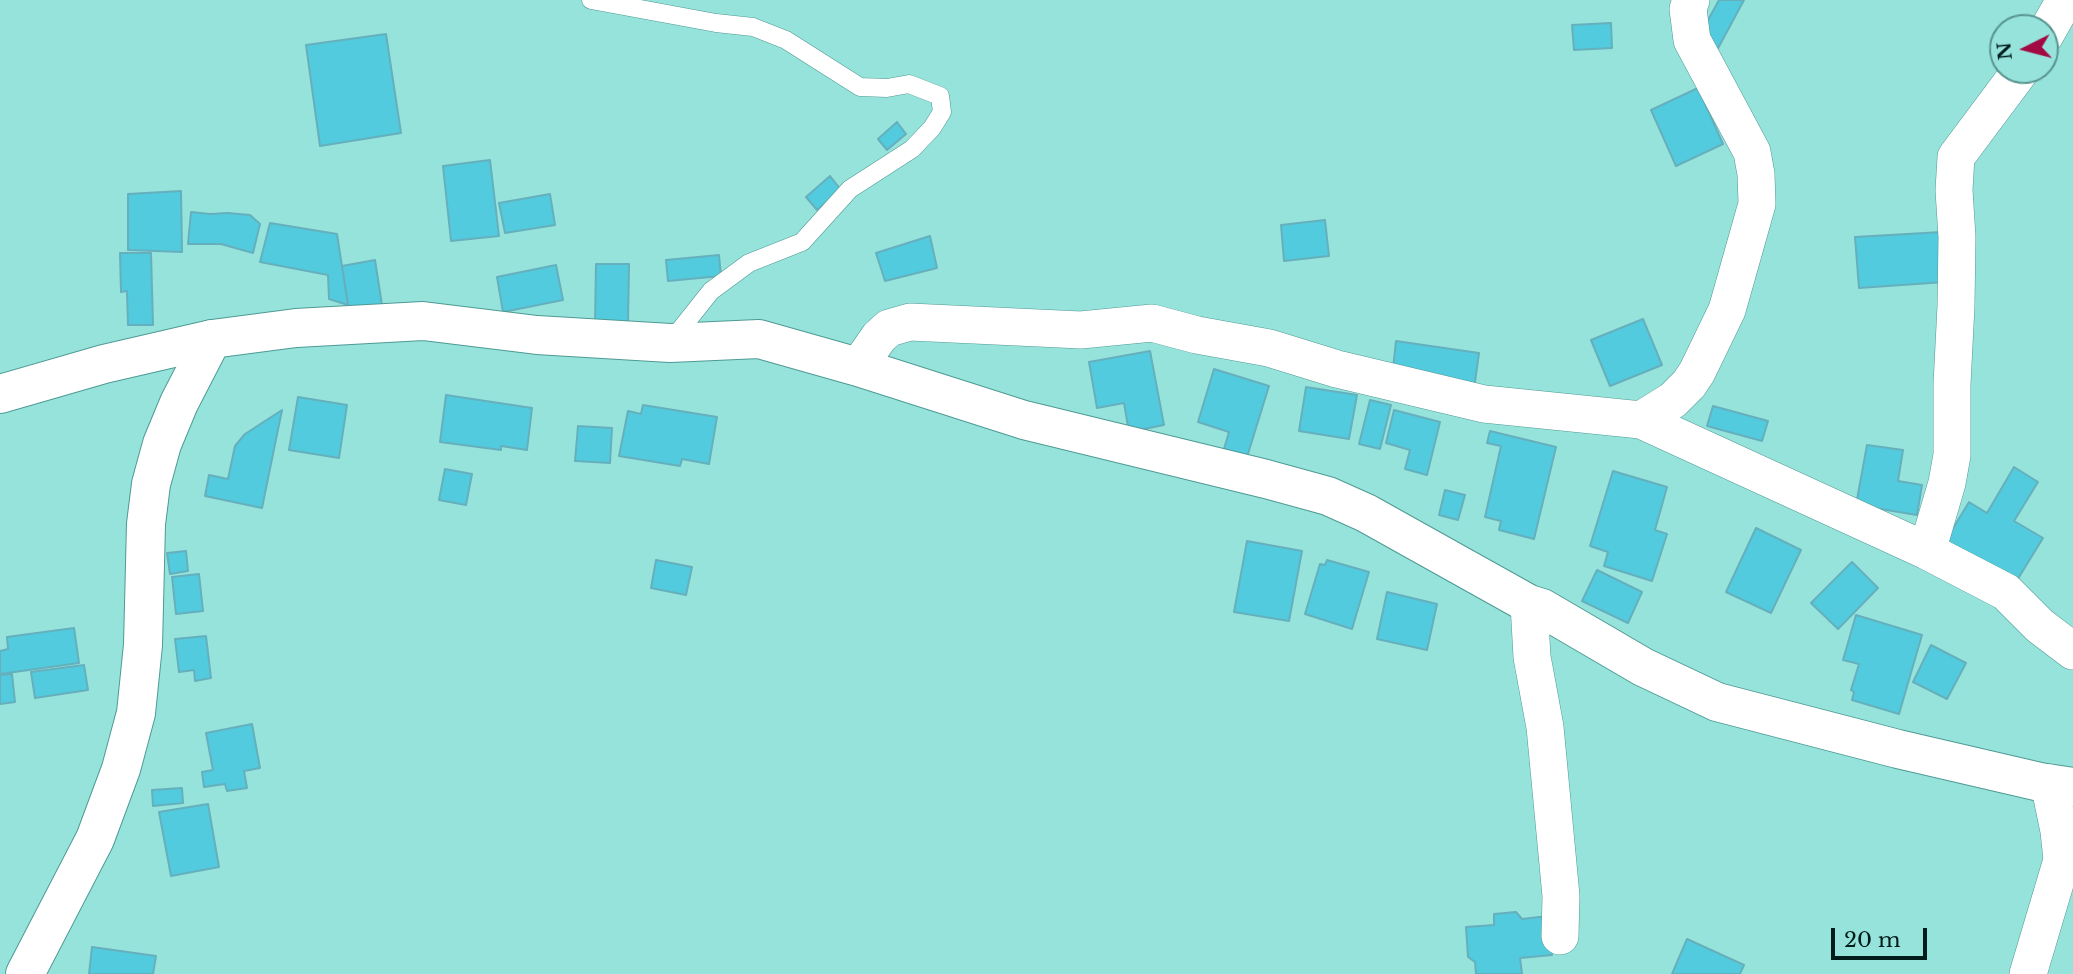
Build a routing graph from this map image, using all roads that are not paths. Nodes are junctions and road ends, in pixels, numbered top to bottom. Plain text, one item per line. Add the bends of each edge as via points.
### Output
1 (591, 0) edge
2 (1691, 0) edge
3 (2011, 84) edge
4 (212, 340) junction
5 (670, 343) junction
6 (858, 367) junction
7 (0, 394) edge
8 (1641, 420) junction
9 (1927, 551) junction
10 (1529, 604) junction
11 (2073, 651) edge
12 (2061, 785) edge
13 (1560, 936) dead end
14 (25, 974) edge
15 (2028, 974) edge

1 - 5 lane via 753,27 786,40 860,87 909,84 940,96 942,112 912,149 850,190 802,242 749,263 711,291
2 - 8 street via 1692,40 1752,152 1757,204 1727,310 1697,372 1673,400
3 - 9 street via 1956,157 1952,455
4 - 5 main road via 296,327 423,321 537,335
4 - 7 main road
4 - 14 main road via 162,444 151,484 136,713 121,769 96,839
5 - 6 main road via 759,339
6 - 8 street via 879,337 910,322 1081,330 1152,323 1484,404
6 - 10 main road via 1024,420 1328,496
8 - 9 street
9 - 11 street via 2006,592 2039,626
10 - 12 main road via 1717,702
10 - 13 street via 1532,657 1549,765 1561,896
12 - 15 street via 2062,860

